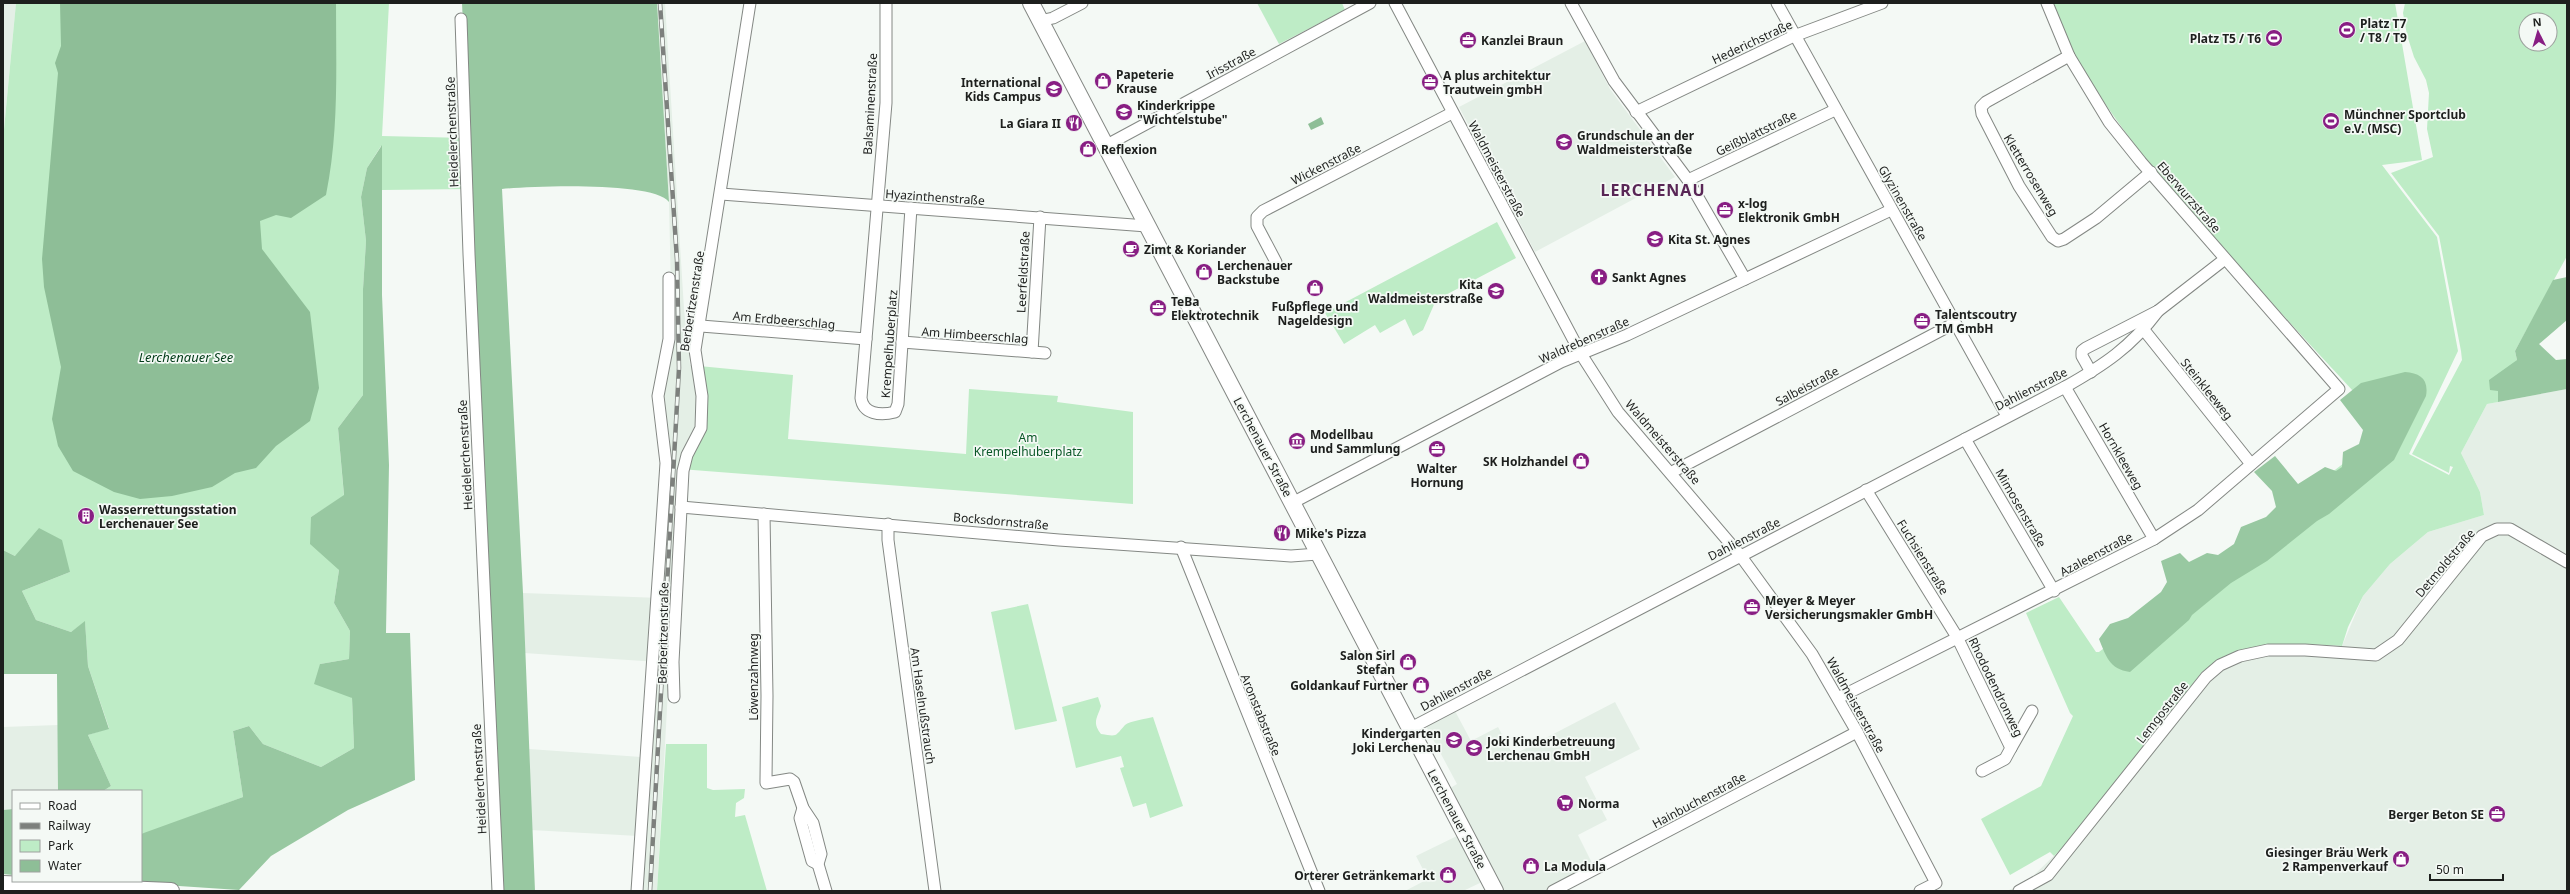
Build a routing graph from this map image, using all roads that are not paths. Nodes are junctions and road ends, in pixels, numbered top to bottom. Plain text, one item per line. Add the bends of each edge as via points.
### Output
1 (750, 3) edge
2 (886, 3) edge
3 (1030, 3) edge
4 (1082, 3) edge
5 (1370, 3) edge
6 (1396, 3) edge
7 (1572, 3) edge
8 (1777, 3) edge
9 (1882, 3) edge
10 (2047, 3) edge
11 (461, 18) dead end
12 (1040, 21) junction
13 (1794, 36) junction
14 (2069, 56) junction
15 (1835, 110) junction
16 (1636, 112) junction
17 (1452, 113) junction
18 (1105, 146) junction
19 (2151, 172) junction
20 (1688, 180) junction
21 (721, 194) junction
22 (876, 205) junction
23 (911, 208) junction
24 (1891, 210) junction
25 (1040, 218) junction
26 (1147, 226) junction
27 (2225, 259) junction
28 (1276, 262) dead end
29 (669, 278) dead end
30 (1745, 279) junction
31 (2158, 311) junction
32 (1955, 323) junction
33 (701, 326) junction
34 (2144, 330) junction
35 (866, 339) junction
36 (902, 342) junction
37 (1032, 352) junction
38 (1045, 353) dead end
39 (1581, 354) junction
40 (2091, 372) junction
41 (2065, 387) junction
42 (2339, 389) joint
43 (2007, 416) junction
44 (1965, 439) junction
45 (2251, 464) junction
46 (1672, 472) junction
47 (1866, 490) junction
48 (1292, 503) junction
49 (681, 507) junction
50 (764, 514) junction
51 (888, 524) junction
52 (2154, 539) junction
53 (1181, 547) junction
54 (1318, 554) junction
55 (1740, 555) junction
56 (2567, 562) edge
57 (2054, 591) junction
58 (1957, 637) junction
59 (2376, 655) joint
60 (674, 697) dead end
61 (1838, 698) junction
62 (2032, 711) dead end
63 (1409, 729) junction
64 (1857, 732) junction
65 (2011, 748) junction
66 (1982, 771) dead end
67 (3, 884) edge
68 (172, 891) edge
69 (498, 891) edge
70 (637, 891) edge
71 (826, 891) edge
72 (935, 891) edge
73 (1319, 891) edge
74 (1495, 891) edge
75 (1553, 891) edge
76 (1920, 891) edge
77 (2019, 891) edge

1 - 21 street, Berberitzenstraße
2 - 22 street, Balsaminenstraße via 886,103
3 - 12 main road, Lerchenauer Straße
4 - 12 street via 1053,18
5 - 18 street, Irisstraße
6 - 17 street, Waldmeisterstraße
7 - 16 street via 1614,81
8 - 13 street, Glyzinenstraße
9 - 13 street, Hederichstraße
10 - 14 street, Eberwurzstraße
11 - 69 street, Heidelerchenstraße via 469,254
12 - 18 main road, Lerchenauer Straße
13 - 15 street, Glyzinenstraße
13 - 16 street, Hederichstraße
14 - 19 street, Eberwurzstraße via 2109,122
14 - 19 street, Kletterrosenweg via 1981,107 2008,167 2052,237 2058,241 2071,235 2096,218
15 - 20 street, Geißblattstraße
15 - 24 street, Glyzinenstraße
16 - 20 street
17 - 28 street, Wickenstraße via 1262,211 1257,217 1257,226
17 - 39 street, Waldmeisterstraße
18 - 26 main road, Lerchenauer Straße
19 - 27 street, Eberwurzstraße
20 - 30 street
21 - 22 street, Hyazinthenstraße
21 - 33 street, Berberitzenstraße
22 - 23 street, Hyazinthenstraße
22 - 35 street, Krempelhuberplatz
23 - 25 street, Hyazinthenstraße
23 - 36 street, Krempelhuberplatz
24 - 30 street, Waldrebenstraße
24 - 32 street, Glyzinenstraße
25 - 26 street, Hyazinthenstraße
25 - 37 street, Leerfeldstraße
26 - 48 main road, Lerchenauer Straße
27 - 31 street, Dahlienstraße
27 - 42 street, Eberwurzstraße
29 - 70 street, Berberitzenstraße via 670,339 658,396 666,463
30 - 39 street, Waldrebenstraße via 1627,336
31 - 34 street, Dahlienstraße
31 - 40 street, Dahlienstraße via 2086,348 2082,356
32 - 43 street, Glyzinenstraße
32 - 46 street, Salbeistraße
33 - 35 street, Am Erdbeerschlag
33 - 49 street, Berberitzenstraße via 696,350 702,396 701,428 687,455 683,472
34 - 40 street, Dahlienstraße via 2115,357
34 - 45 street, Steinkleeweg
35 - 36 street, Krempelhuberplatz via 862,406 867,412 895,412 898,404
36 - 37 street, Am Himbeerschlag
37 - 38 street, Am Himbeerschlag
39 - 46 street, Waldmeisterstraße via 1618,412
39 - 48 street, Waldrebenstraße via 1551,367
40 - 41 street, Dahlienstraße
41 - 43 street, Dahlienstraße
41 - 52 street, Hornkleeweg
42 - 45 street, Azaleenstraße
43 - 44 street, Dahlienstraße
44 - 47 street, Dahlienstraße
44 - 57 street, Mimosenstraße
45 - 52 street, Azaleenstraße via 2198,510
46 - 55 street, Waldmeisterstraße
47 - 55 street, Dahlienstraße
47 - 58 street, Fuchsienstraße
48 - 54 main road, Lerchenauer Straße
49 - 50 street, Bocksdornstraße
49 - 60 street, Berberitzenstraße via 673,662
50 - 51 street, Bocksdornstraße
50 - 71 street, Löwenzahnweg via 766,782 790,779 794,782 803,808 813,823 819,843 822,858 818,864
51 - 53 street, Bocksdornstraße via 1059,540
51 - 72 street, Am Haselnußstrauch via 888,540
52 - 57 street, Azaleenstraße
53 - 54 street, Bocksdornstraße via 1291,556
53 - 73 street, Aronstabstraße
54 - 63 main road, Lerchenauer Straße
55 - 61 street, Waldmeisterstraße via 1812,654
55 - 63 street, Dahlienstraße
56 - 59 street, Detmoldstraße via 2510,528 2497,529 2482,536 2398,640
57 - 58 street, Azaleenstraße
58 - 61 street, Azaleenstraße
58 - 65 street, Rhododendronweg
59 - 77 street, Lemgostraße via 2268,650 2240,656 2220,665 2202,682 2048,875
61 - 64 street, Waldmeisterstraße
62 - 65 street, Rhododendronweg
63 - 74 main road, Lerchenauer Straße
64 - 75 street, Hainbuchenstraße
64 - 76 street, Waldmeisterstraße via 1936,883
65 - 66 street, Rhododendronweg via 2005,759
67 - 68 main road

